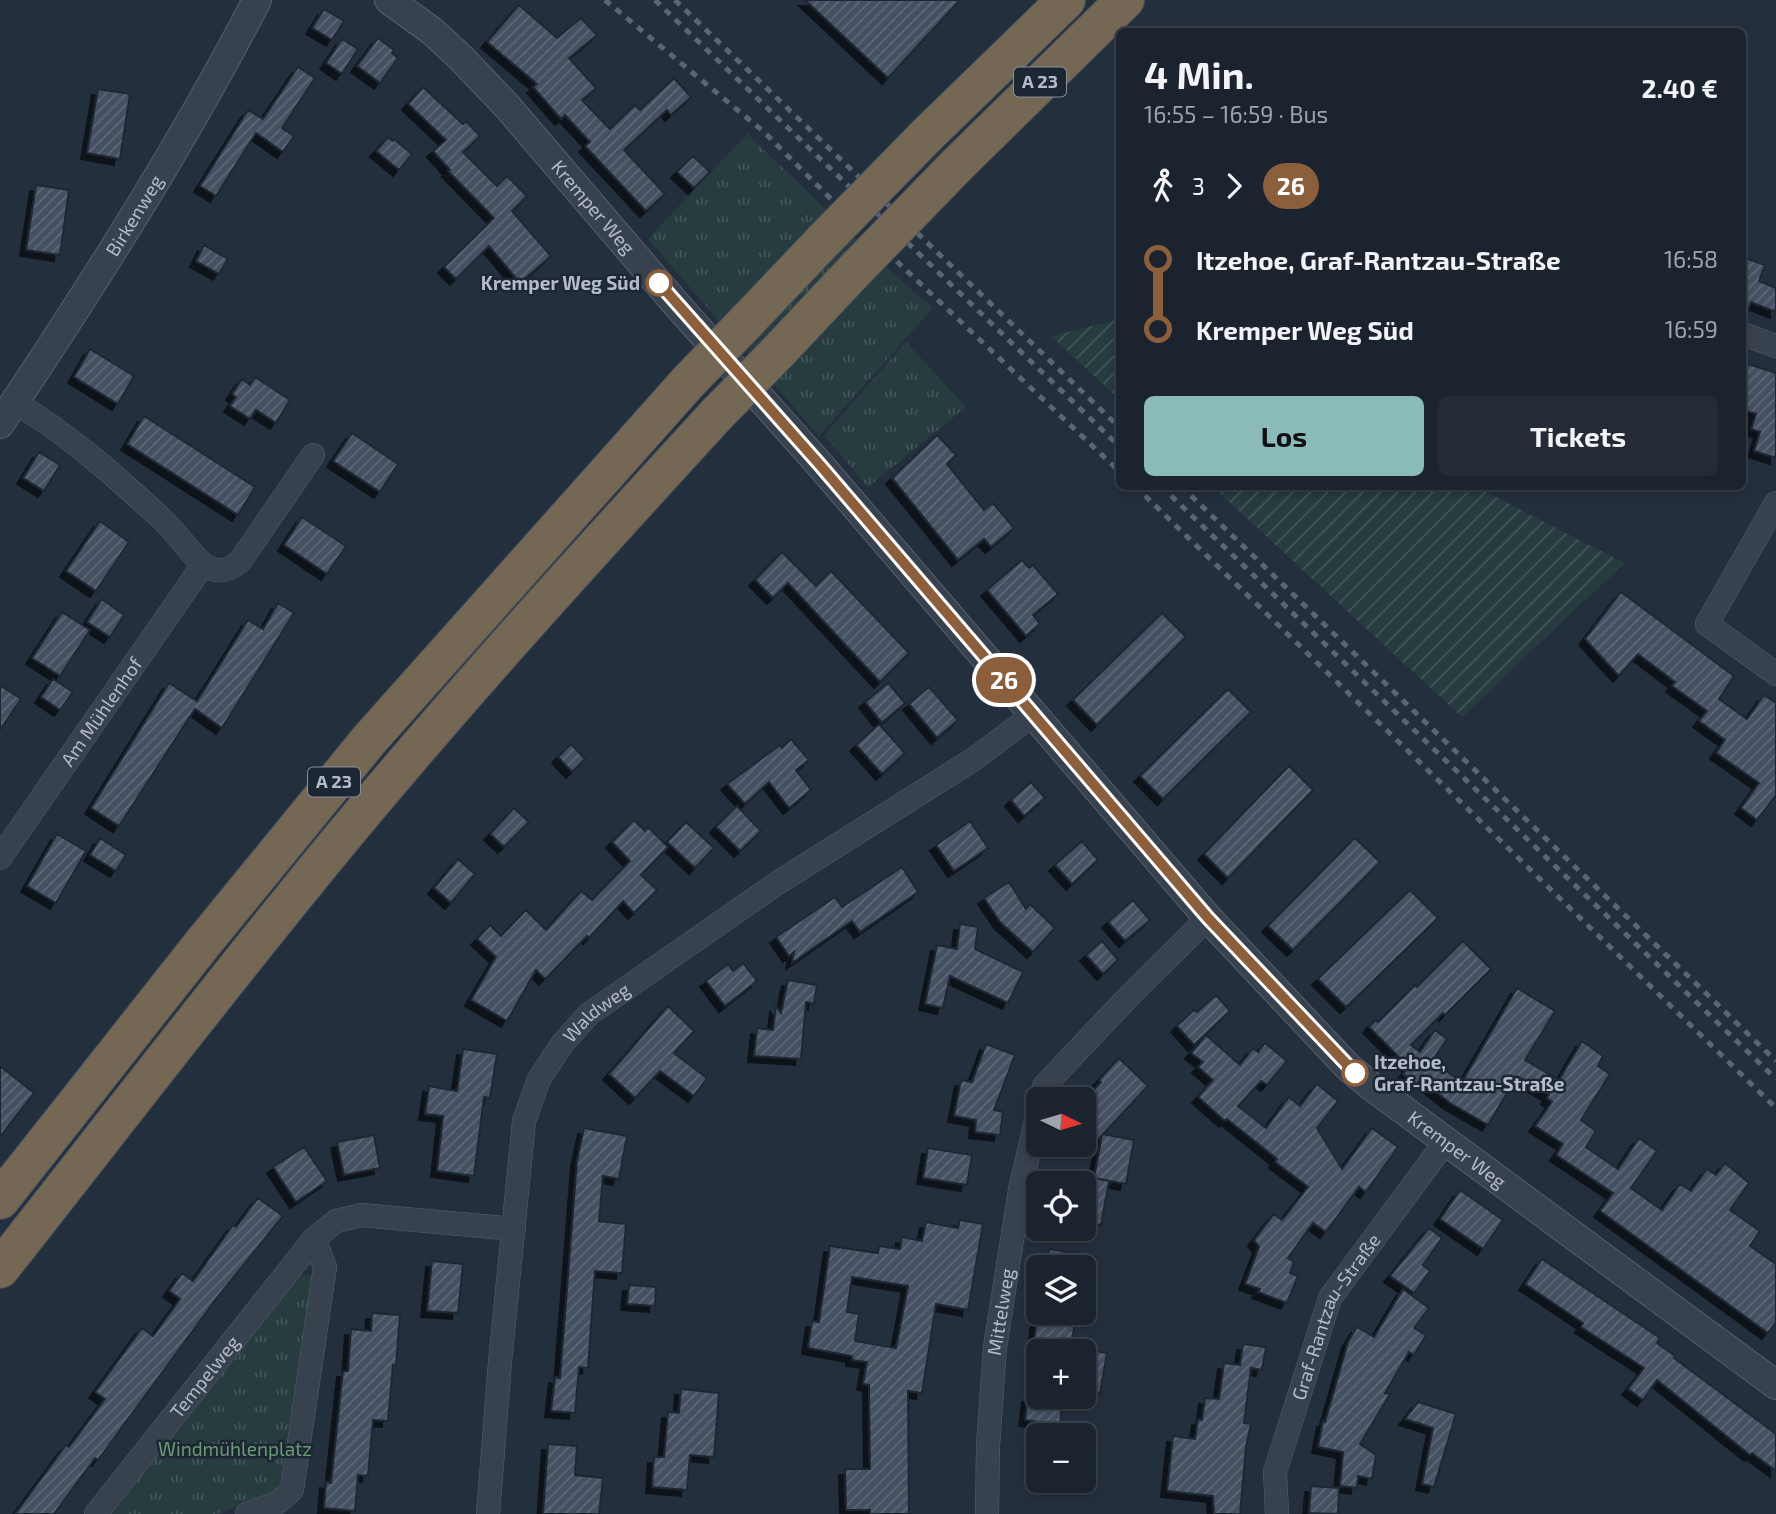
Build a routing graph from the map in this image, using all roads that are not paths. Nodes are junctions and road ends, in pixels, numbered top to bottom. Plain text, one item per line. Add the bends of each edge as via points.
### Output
1 (257, 0) edge
2 (389, 0) edge
3 (1066, 0) edge
4 (1125, 0) edge
5 (1746, 335) edge
6 (1776, 346) edge
7 (7, 413) edge
8 (313, 455) dead end
9 (1776, 503) edge
10 (203, 565) junction
11 (1776, 674) edge
12 (1034, 714) junction
13 (0, 858) edge
14 (1208, 918) junction
15 (1044, 1087) edge
16 (1446, 1141) junction
17 (1027, 1157) edge
18 (0, 1200) edge
19 (514, 1229) junction
20 (313, 1239) junction
21 (0, 1269) edge
22 (1776, 1385) edge
23 (96, 1514) edge
24 (247, 1514) edge
25 (488, 1514) edge
26 (987, 1514) edge
27 (1277, 1514) edge

1 - 7 street, Birkenweg via 133,219
2 - 12 street, Kremper Weg via 432,32 506,105
3 - 18 highway, A 23, bridge via 927,135 689,381 369,740
4 - 21 highway, A 23, bridge via 855,270 545,601 292,898
5 - 6 street
7 - 10 street via 47,422 96,460
8 - 10 street via 241,560 224,570
9 - 11 street via 1707,624
10 - 13 street, Am Mühlenhof
12 - 14 street, Kremper Weg
12 - 19 street, Waldweg via 974,759 779,882 589,1014 539,1079 524,1121
14 - 15 street
14 - 16 street, Kremper Weg via 1348,1068
16 - 22 street, Kremper Weg
16 - 27 street, Graf-Rantzau-Straße via 1330,1298 1275,1472
17 - 26 street, Mittelweg via 995,1347
19 - 20 street, Tempelweg via 362,1215 336,1221
19 - 25 street, Waldweg
20 - 23 street, Tempelweg
20 - 24 street via 325,1267 292,1490 277,1503

